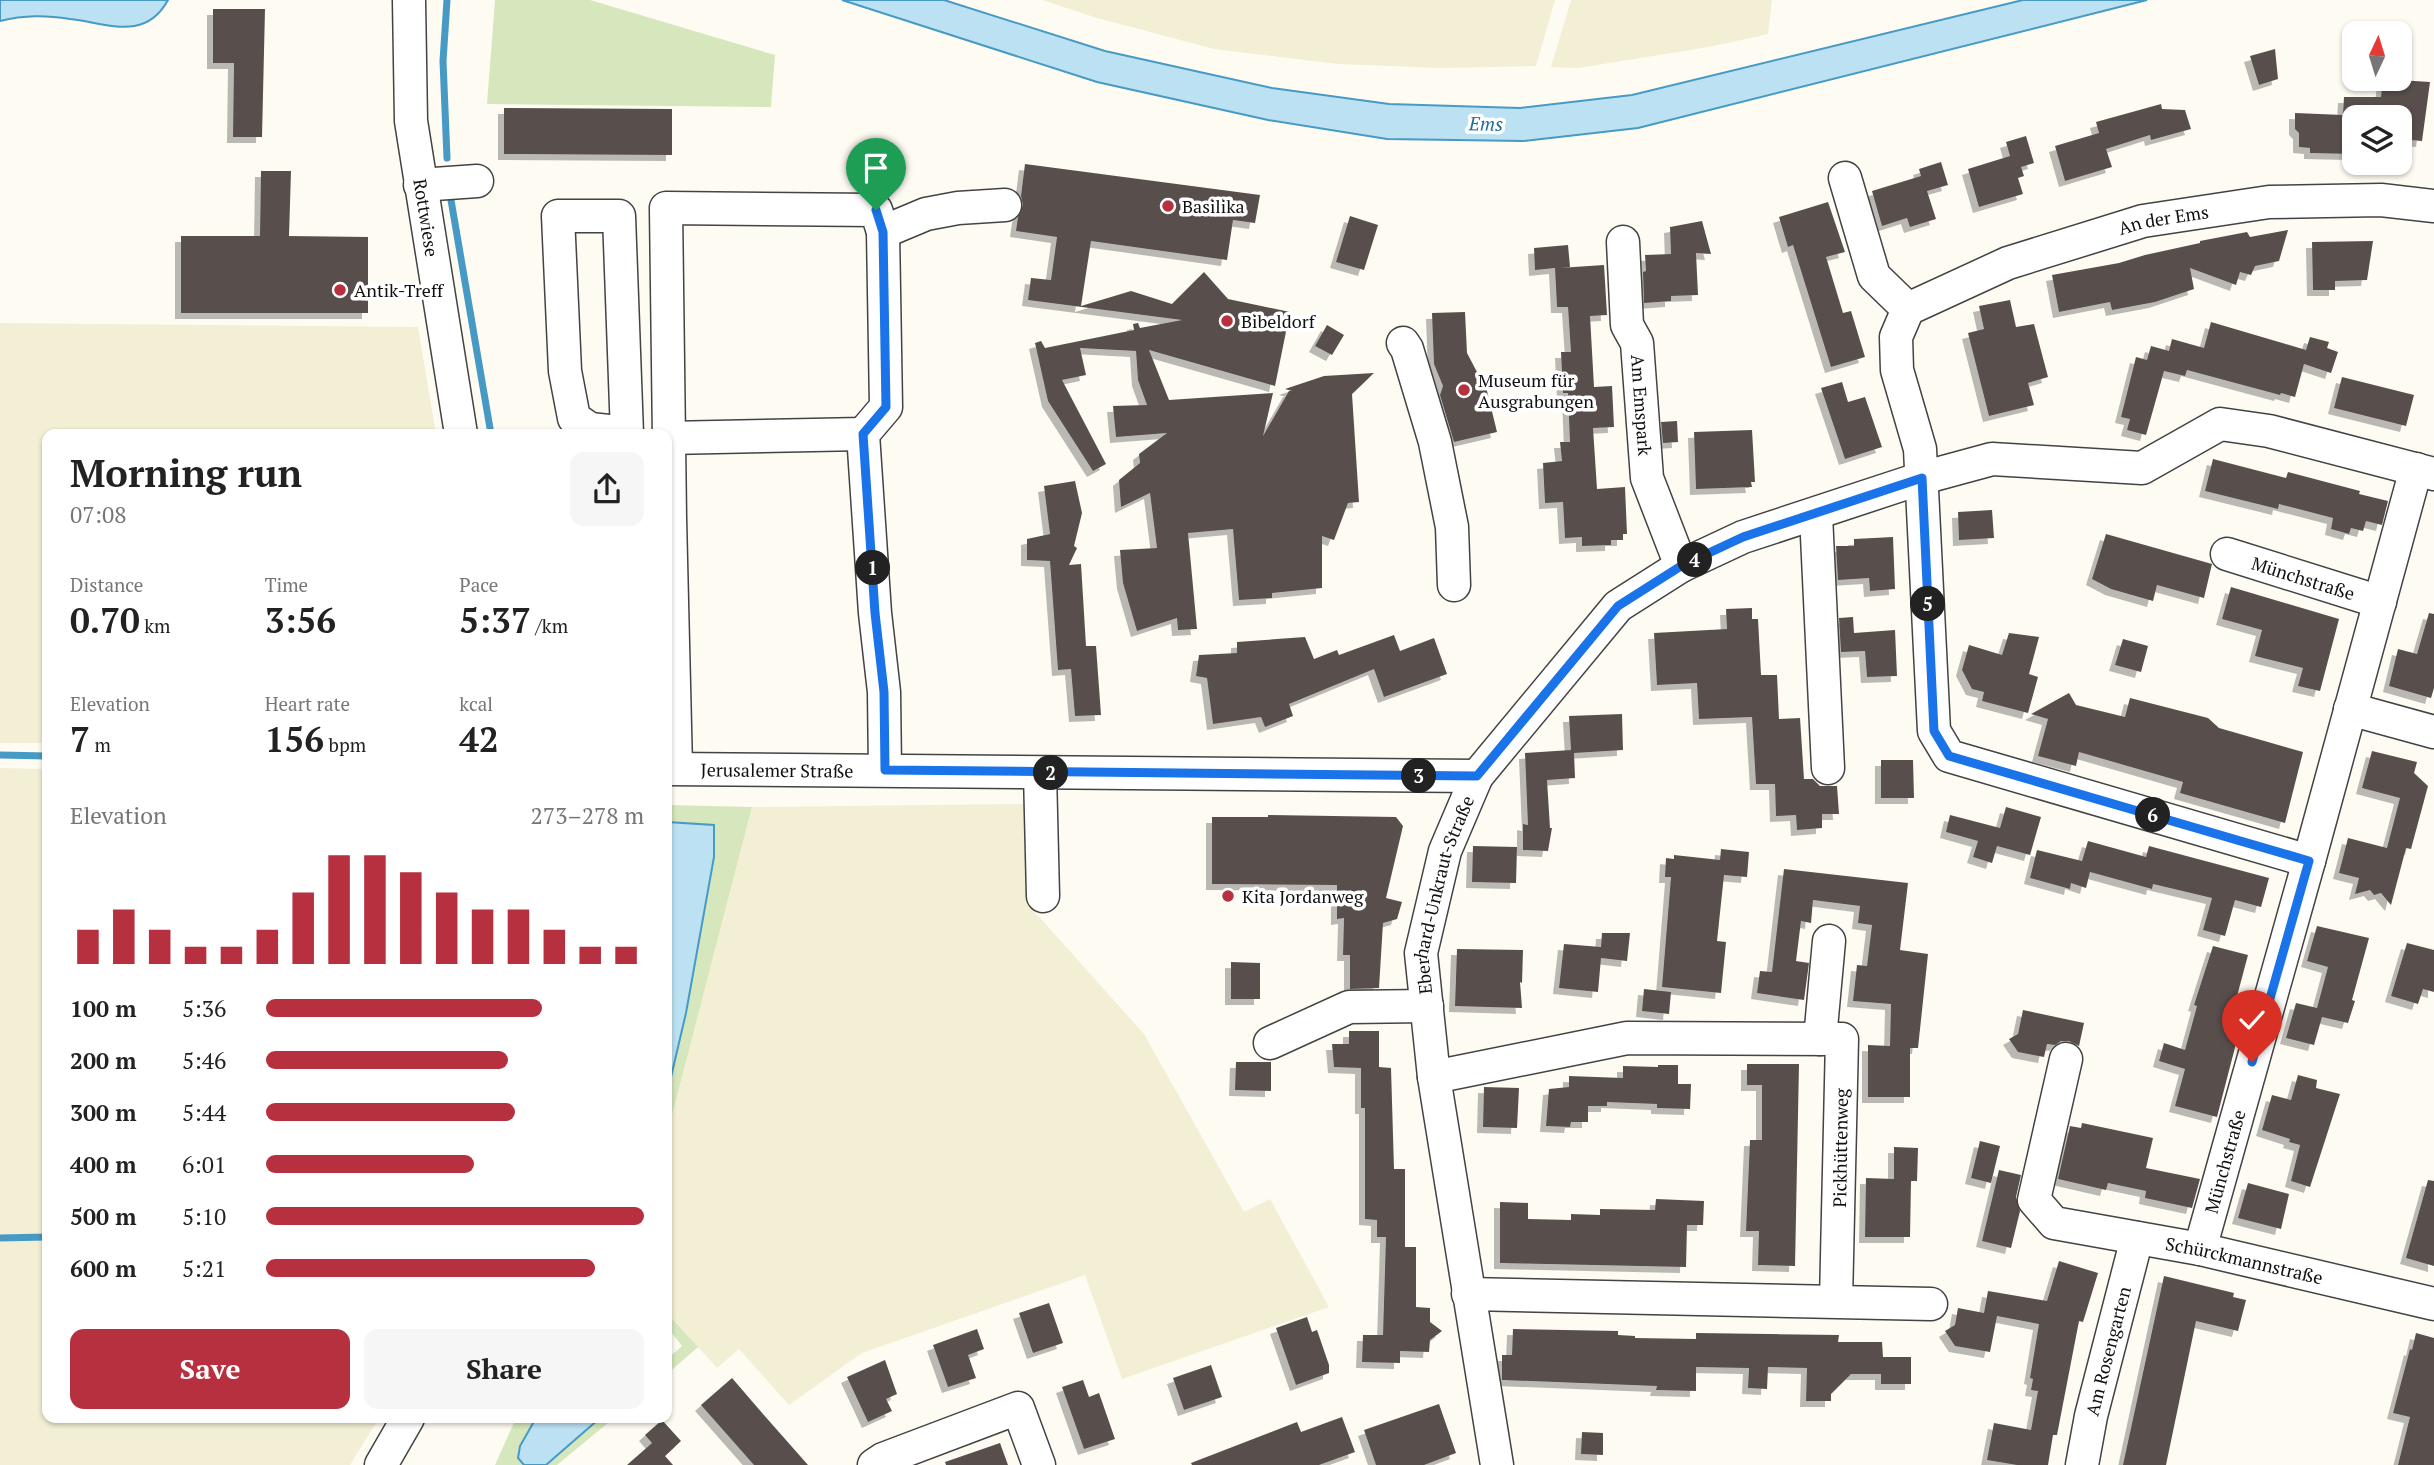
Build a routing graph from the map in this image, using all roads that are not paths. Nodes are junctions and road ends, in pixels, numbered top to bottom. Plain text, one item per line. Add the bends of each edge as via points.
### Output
1 (409, 0) edge
2 (1845, 178) dead end
3 (477, 181) dead end
4 (420, 185) junction
5 (1005, 205) dead end
6 (2434, 206) edge
7 (883, 232) junction
8 (1623, 242) dead end
9 (1908, 309) junction
10 (1403, 344) dead end
11 (460, 429) edge
12 (590, 429) edge
13 (627, 429) edge
14 (668, 429) edge
15 (863, 434) junction
16 (672, 438) edge
17 (2425, 472) edge
18 (1922, 478) junction
19 (1816, 514) junction
20 (2227, 554) dead end
21 (1681, 566) junction
22 (1454, 584) dead end
23 (2380, 602) junction
24 (2350, 709) junction
25 (2434, 732) edge
26 (672, 768) edge
27 (1828, 768) dead end
28 (885, 770) junction
29 (1040, 773) junction
30 (1477, 776) junction
31 (2309, 861) junction
32 (1042, 896) dead end
33 (1829, 941) dead end
34 (1427, 1006) junction
35 (1819, 1039) junction
36 (1270, 1043) dead end
37 (2066, 1059) dead end
38 (1434, 1077) junction
39 (2137, 1238) junction
40 (2200, 1249) junction
41 (1468, 1294) junction
42 (1836, 1301) junction
43 (1931, 1304) dead end
44 (2434, 1304) edge
45 (405, 1423) edge
46 (381, 1465) edge
47 (874, 1465) edge
48 (1039, 1465) edge
49 (1496, 1465) edge
50 (2082, 1465) edge

1 - 4 street, Rottwiese via 411,121
2 - 9 street via 1874,276
3 - 4 street
4 - 11 street, Rottwiese
5 - 7 street via 926,214
6 - 9 street, An der Ems via 2381,200 2269,202 2143,221 2008,262
7 - 14 street via 876,210 666,208
7 - 15 street via 886,407
8 - 21 street, Am Emspark via 1627,325 1637,343 1647,478
9 - 18 street via 1896,337 1897,370 1920,449
10 - 22 street via 1435,442 1452,527
12 - 13 street via 574,418 565,371 558,216 619,216
15 - 16 street
15 - 28 street via 884,692
17 - 18 street, Eberhard-Unkraut-Straße via 2269,431 2220,424 2142,468 1992,458
17 - 23 street, Münchstraße
18 - 19 street, Eberhard-Unkraut-Straße
18 - 31 street via 1934,731 1949,756
19 - 21 street, Eberhard-Unkraut-Straße via 1743,537
19 - 27 street
20 - 23 street, Münchstraße
21 - 30 street, Eberhard-Unkraut-Straße via 1618,606
23 - 24 street, Münchstraße
24 - 25 street
24 - 31 street, Münchstraße
26 - 28 street, Jerusalemer Straße
28 - 29 street, Jerusalemer Straße
29 - 30 street, Jerusalemer Straße
29 - 32 street
30 - 34 street, Eberhard-Unkraut-Straße via 1445,850 1421,953
31 - 40 street, Münchstraße
33 - 35 street
34 - 36 street via 1349,1007
34 - 38 street, Eberhard-Unkraut-Straße
35 - 38 street, Pickhüttenweg via 1627,1038
35 - 42 street, Pickhüttenweg via 1842,1039
37 - 39 street, Schürckmannstraße via 2034,1200 2054,1223
38 - 41 street, Eberhard-Unkraut-Straße
39 - 40 street, Schürckmannstraße
39 - 50 street, Am Rosengarten
40 - 44 street, Schürckmannstraße
41 - 42 street
41 - 49 street, Eberhard-Unkraut-Straße
42 - 43 street
45 - 46 street
47 - 48 street via 1018,1408

